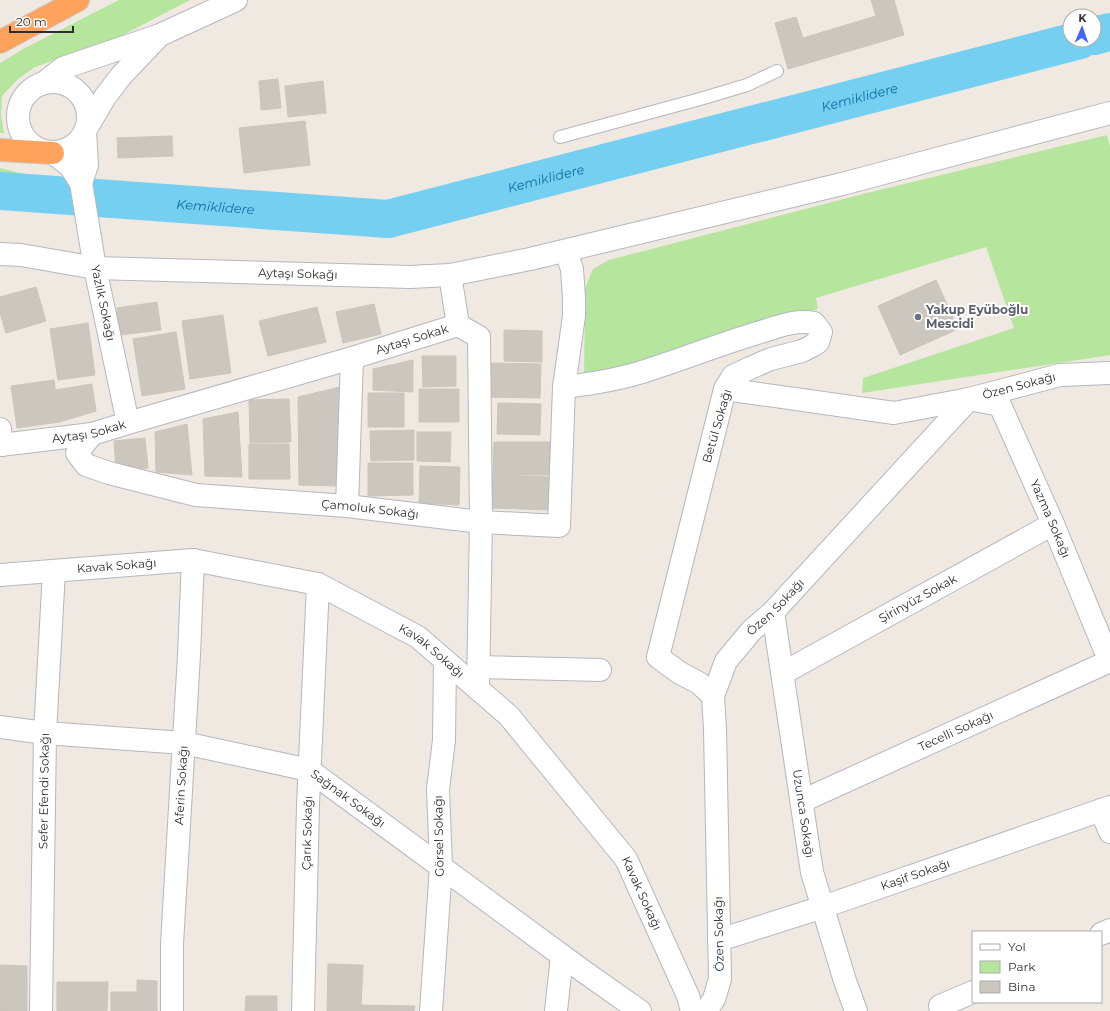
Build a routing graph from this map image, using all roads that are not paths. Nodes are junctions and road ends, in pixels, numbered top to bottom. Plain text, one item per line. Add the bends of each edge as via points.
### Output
1 (78, 0) edge
2 (236, 0) edge
3 (160, 35) junction
4 (0, 42) edge
5 (777, 71) dead end
6 (44, 83) junction
7 (1110, 113) edge
8 (85, 131) junction
9 (560, 137) dead end
10 (0, 150) edge
11 (53, 153) junction
12 (80, 183) junction
13 (566, 251) junction
14 (0, 254) edge
15 (95, 268) junction
16 (450, 274) junction
17 (458, 324) junction
18 (352, 358) junction
19 (1110, 373) edge
20 (564, 387) junction
21 (725, 389) junction
22 (969, 399) junction
23 (128, 423) junction
24 (92, 434) junction
25 (1, 440) edge
26 (347, 506) junction
27 (481, 522) junction
28 (1053, 524) junction
29 (193, 560) junction
30 (54, 571) junction
31 (0, 575) edge
32 (318, 584) junction
33 (773, 612) junction
34 (445, 661) junction
35 (1110, 661) edge
36 (479, 667) junction
37 (600, 670) dead end
38 (783, 673) junction
39 (478, 689) junction
40 (713, 696) junction
41 (0, 727) edge
42 (45, 733) junction
43 (184, 743) junction
44 (309, 770) junction
45 (802, 801) junction
46 (1105, 808) edge
47 (1110, 832) edge
48 (441, 867) junction
49 (823, 907) junction
50 (719, 940) junction
51 (562, 956) junction
52 (972, 992) edge
53 (41, 1011) edge
54 (172, 1011) edge
55 (303, 1011) edge
56 (431, 1011) edge
57 (556, 1011) edge
58 (640, 1011) edge
59 (692, 1011) edge
60 (706, 1011) edge
61 (856, 1011) edge
62 (942, 1011) edge

1 - 4 highway
2 - 3 street, Yazlık Sokağı
3 - 6 street, Yazlık Sokağı via 63,68
3 - 8 street, Yazlık Sokağı via 121,76
5 - 9 lane via 747,85
6 - 8 street via 66,84 76,90 87,109
6 - 11 street, Yazlık Sokağı via 25,95 19,105 18,128 32,146 42,152
7 - 13 street, Aytaşı Sokağı via 842,184
8 - 11 street, Yazlık Sokağı via 72,147 63,152
8 - 12 street via 87,165
10 - 11 highway
11 - 12 street, Yazlık Sokağı via 70,166
12 - 15 street, Yazlık Sokağı
13 - 16 street, Aytaşı Sokağı
13 - 20 street via 572,269 574,298
14 - 15 street, Aytaşı Sokağı via 21,255
15 - 16 street, Aytaşı Sokağı via 410,277
15 - 23 street, Yazlık Sokağı
16 - 17 street
17 - 18 street, Aytaşı Sokak
17 - 27 street, Aytaşı Sokak via 479,337
18 - 23 street, Aytaşı Sokak
18 - 26 street
19 - 22 street, Özen Sokağı via 1060,375
20 - 21 street, Betül Sokağı via 598,384 641,372 786,325 805,321 814,323 821,332 818,342 812,346 750,368 734,376
20 - 27 street, Çamoluk Sokağı via 558,526
21 - 22 street via 894,413
21 - 40 street, Betül Sokağı via 658,657 699,683
22 - 28 street, Yazma Sokağı via 1000,405
22 - 33 street, Özen Sokağı
23 - 24 street, Aytaşı Sokak
24 - 25 street, Aytaşı Sokak
24 - 26 street, Çamoluk Sokağı via 77,452 86,465 109,473 196,495
26 - 27 street, Çamoluk Sokağı
27 - 36 street, Aytaşı Sokak
28 - 35 street, Yazma Sokağı
28 - 38 street, Şirinyüz Sokak
29 - 30 street, Kavak Sokağı
29 - 32 street, Kavak Sokağı
29 - 43 street, Aferin Sokağı
30 - 31 street, Kavak Sokağı
30 - 42 street, Sefer Efendi Sokağı
32 - 34 street, Kavak Sokağı via 418,637
32 - 44 street, Çarık Sokağı
33 - 38 street, Uzunca Sokağı
33 - 40 street, Özen Sokağı via 752,630 726,661
34 - 39 street, Kavak Sokağı
34 - 48 street, Görsel Sokağı via 444,740 438,789
35 - 45 street, Tecelli Sokağı
36 - 37 street
36 - 39 street, Aytaşı Sokak
38 - 45 street, Uzunca Sokağı
39 - 59 street, Kavak Sokağı via 509,716 626,859 688,996
40 - 50 street, Özen Sokağı
41 - 42 street, Sağnak Sokağı
42 - 43 street, Sağnak Sokağı
42 - 53 street, Sefer Efendi Sokağı
43 - 44 street, Sağnak Sokağı
43 - 54 street, Aferin Sokağı via 172,944
44 - 48 street, Sağnak Sokağı
44 - 55 street, Çarık Sokağı
45 - 49 street, Uzunca Sokağı via 812,872
46 - 47 street
46 - 49 street, Kaşif Sokağı
48 - 51 street, Sağnak Sokağı
48 - 56 street, Görsel Sokağı
49 - 50 street, Kaşif Sokağı
49 - 61 street, Uzunca Sokağı
50 - 60 street, Özen Sokağı via 720,979 714,999
51 - 57 street
51 - 58 street, Sağnak Sokağı
52 - 62 street via 940,1006

